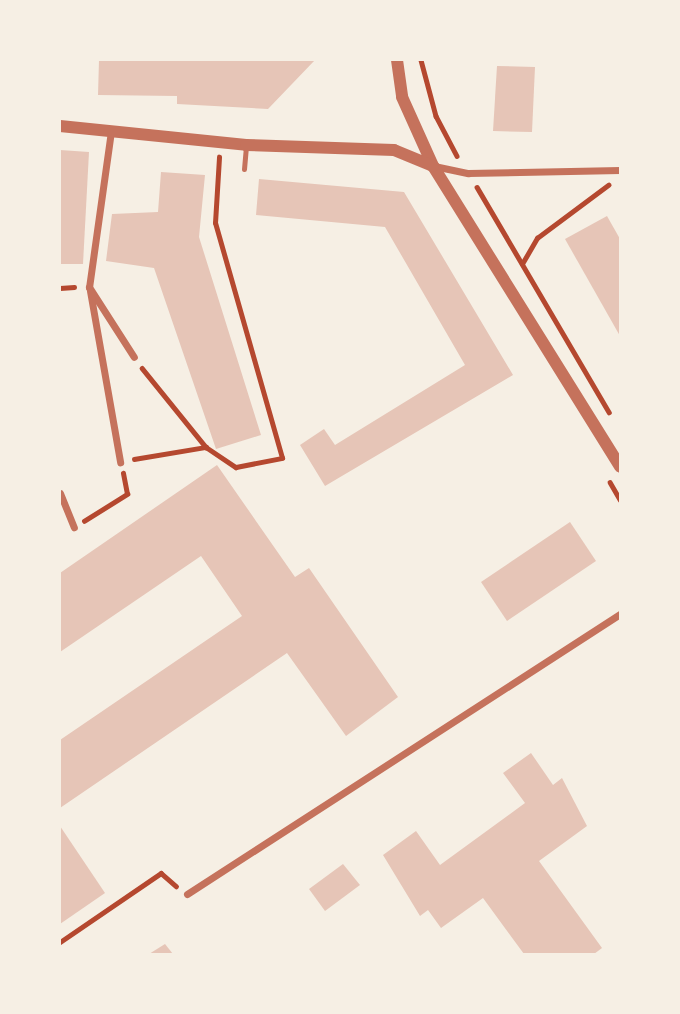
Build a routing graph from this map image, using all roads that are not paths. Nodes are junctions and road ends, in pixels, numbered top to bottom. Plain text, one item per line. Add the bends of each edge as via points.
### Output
1 (397, 60) edge
2 (60, 125) edge
3 (111, 131) junction
4 (246, 145) junction
5 (433, 166) junction
6 (244, 169) dead end
7 (621, 170) edge
8 (89, 287) junction
9 (134, 357) road end
10 (120, 462) road end
11 (621, 467) edge
12 (60, 493) edge
13 (74, 527) road end
14 (621, 614) edge
15 (187, 894) road end

1 - 5 street via 402,97
2 - 3 street
3 - 4 street
3 - 8 street
4 - 5 street via 394,150
4 - 6 lane
5 - 7 street via 468,173
5 - 11 street
8 - 9 street
8 - 10 street
12 - 13 street
14 - 15 street

